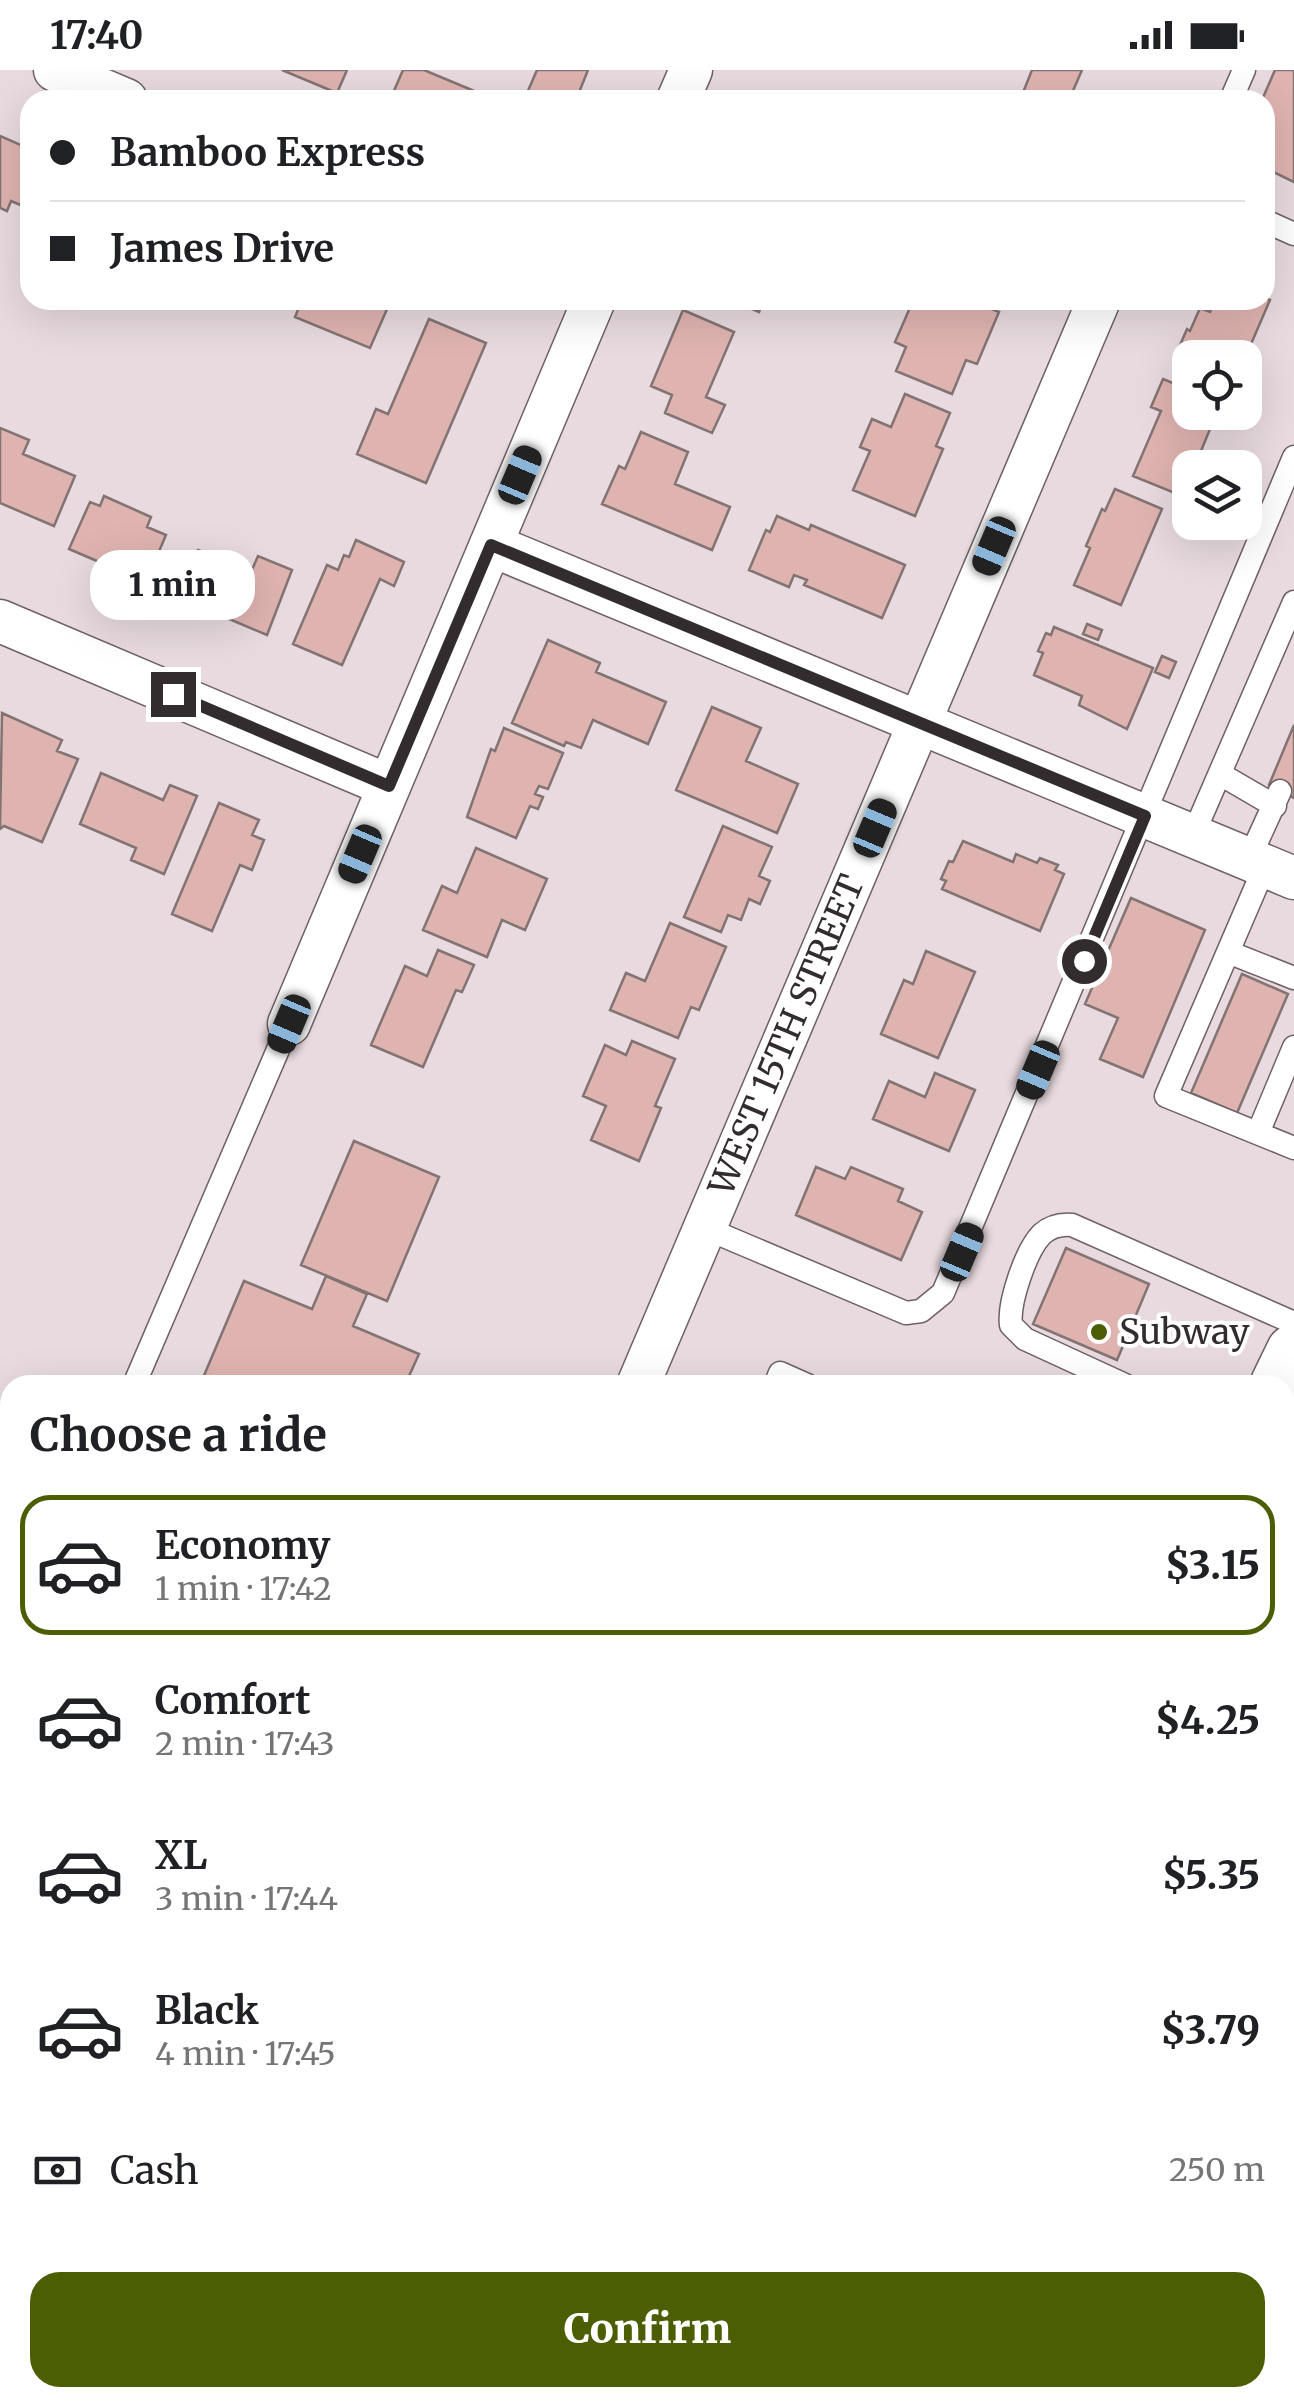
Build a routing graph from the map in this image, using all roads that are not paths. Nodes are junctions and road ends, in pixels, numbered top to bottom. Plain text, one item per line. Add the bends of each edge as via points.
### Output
1 (56, 70) edge
2 (103, 90) edge
3 (590, 310) edge
4 (1095, 310) edge
5 (1294, 457) edge
6 (491, 545) junction
7 (1294, 602) edge
8 (0, 621) edge
9 (920, 722) junction
10 (1220, 774) junction
11 (389, 786) junction
12 (1145, 816) junction
13 (1192, 836) junction
14 (1269, 867) edge
15 (1228, 952) junction
16 (1294, 978) edge
17 (289, 1024) joint
18 (1294, 1047) edge
19 (1258, 1133) junction
20 (1294, 1148) edge
21 (705, 1228) junction
22 (1294, 1324) edge
23 (1294, 1352) edge
24 (138, 1375) edge
25 (642, 1375) edge
26 (1104, 1375) edge
27 (1283, 1375) edge

1 - 2 street
3 - 6 street
4 - 9 street, WEST 15TH STREET
5 - 12 lane
6 - 9 street
6 - 11 street
7 - 10 lane
8 - 11 street
9 - 12 street
9 - 21 street, WEST 15TH STREET
10 - 13 lane
10 - 14 lane via 1277,799
11 - 17 street
12 - 13 street
12 - 21 lane via 943,1293 922,1311 906,1313
13 - 14 street
14 - 15 lane
15 - 16 lane
15 - 19 lane via 1166,1096
17 - 24 lane
18 - 19 lane
19 - 20 lane
21 - 25 street, WEST 15TH STREET
22 - 26 lane via 1072,1225 1052,1228 1035,1246 1011,1302 1012,1325 1025,1339
23 - 27 highway

